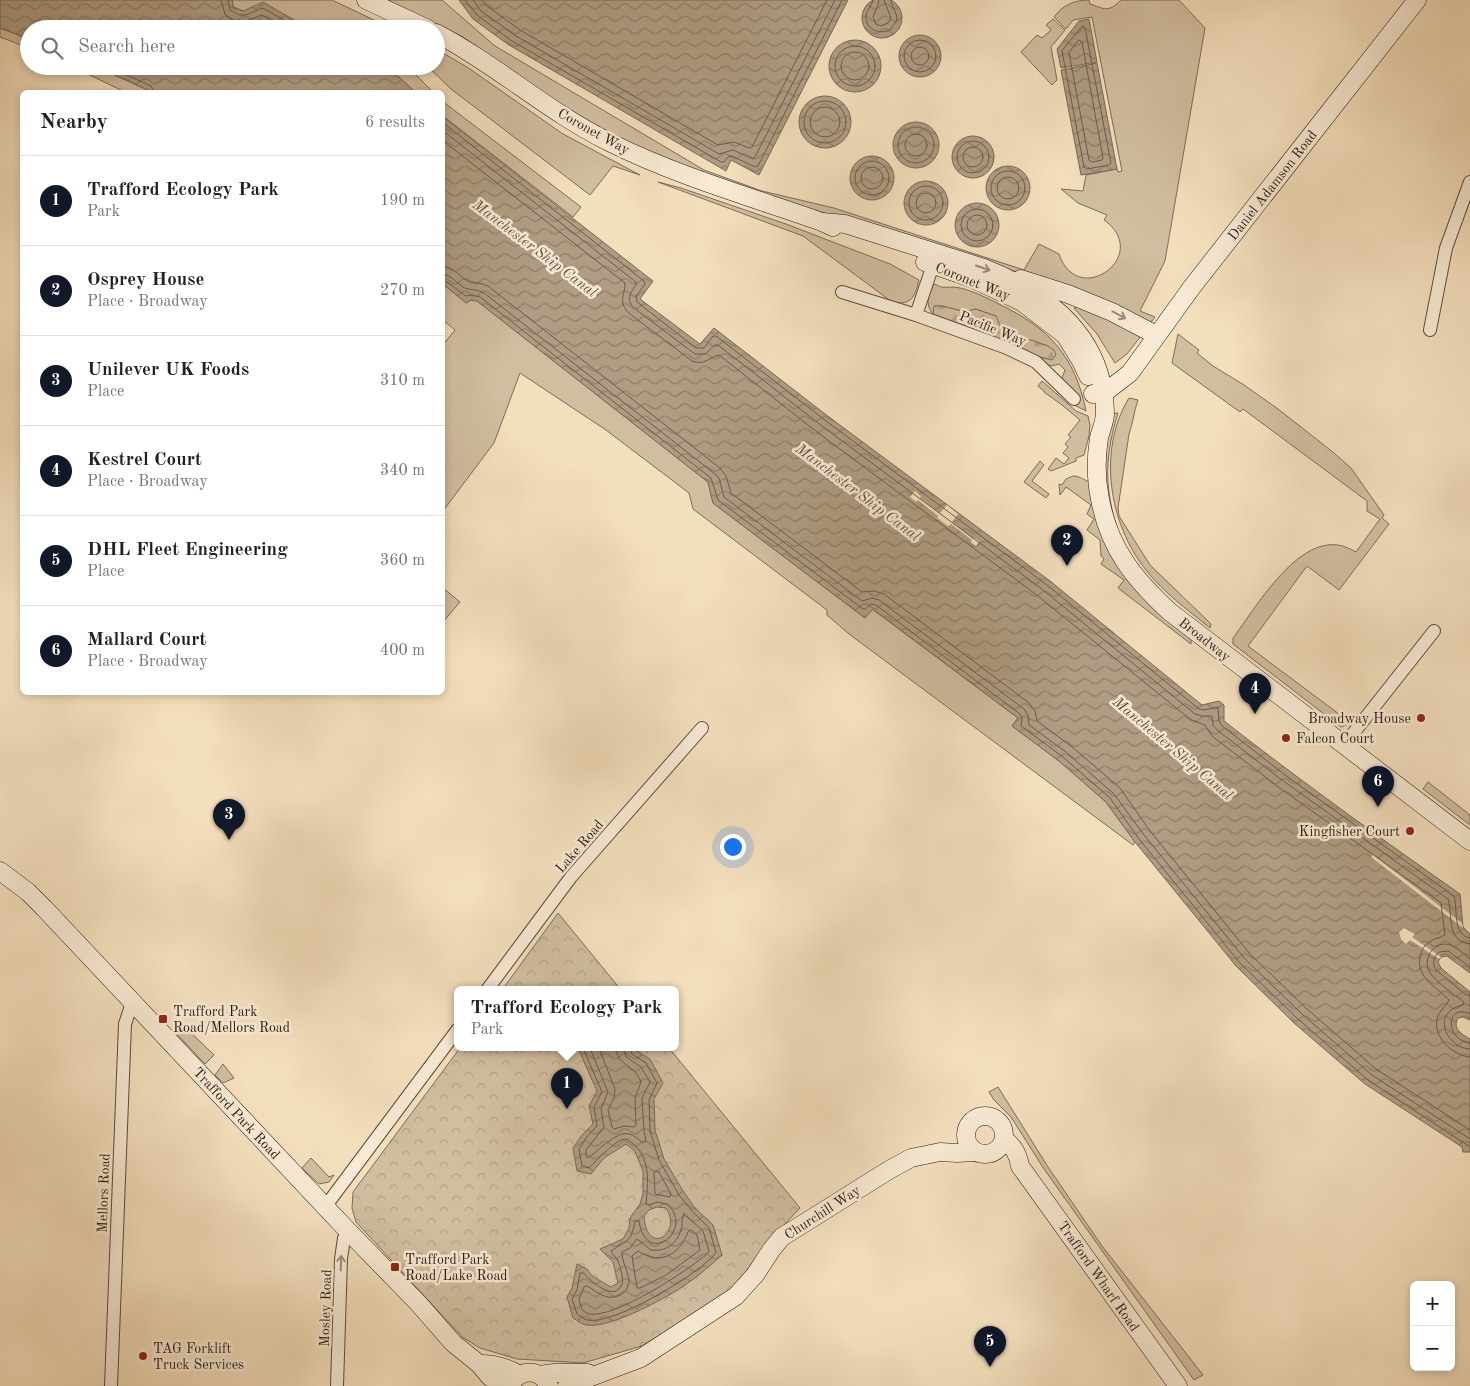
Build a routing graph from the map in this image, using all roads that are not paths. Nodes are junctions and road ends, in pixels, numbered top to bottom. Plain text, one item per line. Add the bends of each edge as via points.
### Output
1 (366, 0) edge
2 (1417, 0) edge
3 (409, 20) edge
4 (445, 38) edge
5 (1470, 182) edge
6 (935, 259) junction
7 (1004, 276) junction
8 (842, 292) dead end
9 (1080, 299) junction
10 (1061, 313) junction
11 (916, 315) junction
12 (1430, 330) dead end
13 (1065, 335) junction
14 (1156, 335) junction
15 (1098, 392) junction
16 (1074, 399) dead end
17 (1100, 437) joint
18 (1434, 631) dead end
19 (702, 728) dead end
20 (1344, 744) junction
21 (1470, 841) edge
22 (2, 868) edge
23 (490, 986) edge
24 (136, 1005) junction
25 (454, 1033) edge
26 (966, 1132) junction
27 (1004, 1139) junction
28 (940, 1152) junction
29 (984, 1152) junction
30 (1020, 1166) junction
31 (325, 1207) junction
32 (349, 1232) junction
33 (479, 1364) junction
34 (596, 1374) junction
35 (515, 1380) edge
36 (545, 1380) edge
37 (111, 1386) edge
38 (337, 1386) edge
39 (505, 1386) edge
40 (567, 1386) edge
41 (1178, 1386) edge

1 - 3 street
2 - 14 street, Daniel Adamson Road
4 - 6 street, Coronet Way via 608,142 660,165 822,222 844,234
5 - 12 street via 1446,248
6 -> 7 street, Coronet Way via 984,268
6 - 11 street
6 - 13 street, Coronet Way via 1014,298
7 - 9 street via 1028,280
7 - 10 street, Coronet Way
8 - 11 street, Pacific Way
9 - 10 street via 1066,306
9 -> 14 street
10 - 13 street
10 - 15 street, Coronet Way via 1078,331 1091,355
11 - 16 street, Pacific Way via 1036,362
13 - 15 street, Coronet Way
14 - 15 street, Daniel Adamson Road via 1130,373 1112,387
15 - 17 street, Coronet Way via 1104,425
17 - 20 street, Broadway via 1100,499 1110,534 1128,568 1170,612
18 - 20 street
19 - 23 street, Lake Road via 571,877
20 - 21 street, Broadway
22 - 24 street, Trafford Park Road
24 - 31 street, Trafford Park Road
24 - 37 street, Mellors Road via 130,1009 125,1024
25 - 31 street
26 - 27 street via 973,1120 990,1116 1000,1122
26 - 28 street, Churchill Way
26 - 29 street via 968,1143
27 - 29 street via 1002,1145
27 - 30 street, Trafford Wharf Road via 1018,1155
28 - 29 street, Churchill Way
28 - 34 street, Churchill Way via 911,1158 799,1225 782,1237 736,1296 641,1358
29 - 30 street, Trafford Wharf Road
30 - 41 street, Trafford Wharf Road
31 - 32 street, Trafford Park Road
32 - 33 street, Trafford Park Road via 453,1343
38 -> 32 street, Mosley Road via 342,1245
33 - 35 street via 512,1370
33 - 39 street, Trafford Park Road via 490,1377
34 - 36 street, Churchill Way via 581,1372
34 - 40 street, Churchill Way
35 - 36 street, Churchill Way via 530,1372

